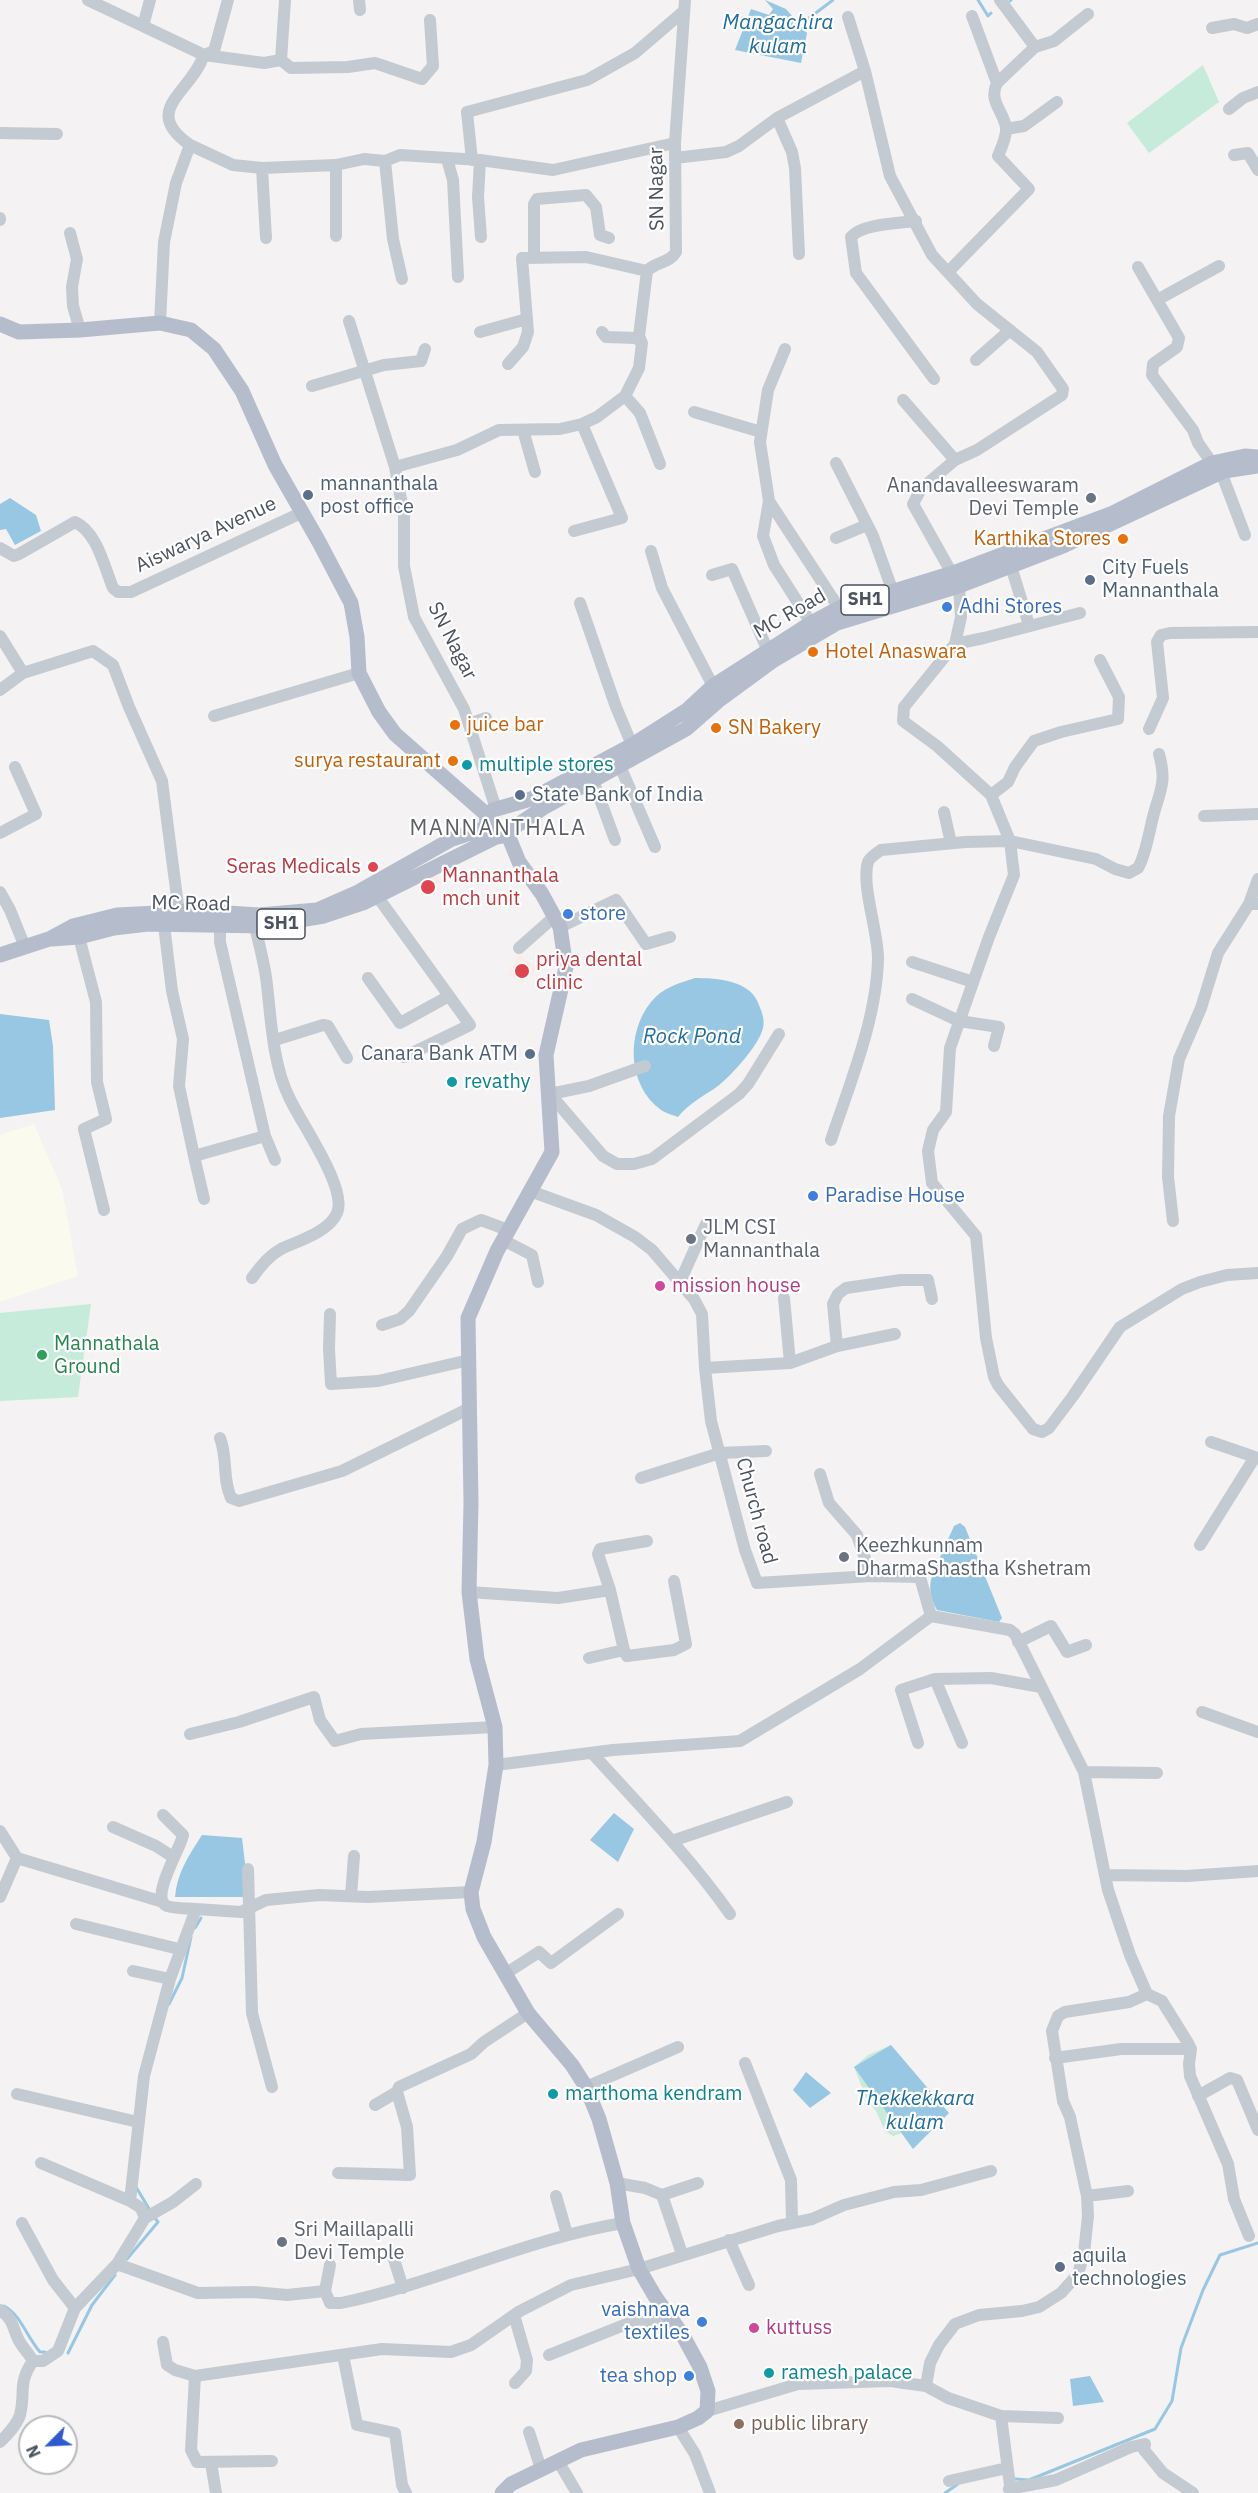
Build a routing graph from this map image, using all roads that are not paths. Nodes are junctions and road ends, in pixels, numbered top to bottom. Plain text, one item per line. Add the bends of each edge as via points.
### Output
1 (87, 0) edge
2 (150, 0) edge
3 (228, 0) edge
4 (285, 0) edge
5 (1000, 0) edge
6 (684, 5) edge
7 (1088, 14) dead end
8 (972, 16) dead end
9 (848, 17) dead end
10 (429, 20) dead end
11 (1258, 24) edge
12 (143, 26) junction
13 (1212, 28) dead end
14 (1035, 47) junction
15 (204, 55) junction
16 (281, 60) junction
17 (865, 70) junction
18 (997, 83) junction
19 (1258, 92) edge
20 (1057, 102) dead end
21 (1229, 109) dead end
22 (777, 118) junction
23 (1006, 129) junction
24 (0, 134) edge
25 (57, 134) dead end
26 (675, 143) junction
27 (190, 145) junction
28 (1234, 155) dead end
29 (447, 159) junction
30 (675, 159) junction
31 (476, 160) junction
32 (385, 161) junction
33 (336, 165) junction
34 (262, 168) junction
35 (1258, 170) edge
36 (916, 221) junction
37 (70, 232) dead end
38 (336, 236) dead end
39 (481, 237) dead end
40 (266, 238) dead end
41 (609, 238) dead end
42 (799, 254) dead end
43 (534, 258) junction
44 (1219, 266) dead end
45 (1138, 267) dead end
46 (647, 271) junction
47 (948, 272) junction
48 (458, 277) dead end
49 (402, 279) dead end
50 (1157, 300) junction
51 (527, 319) junction
52 (349, 321) dead end
53 (160, 323) junction
54 (0, 324) edge
55 (80, 330) junction
56 (1010, 330) junction
57 (480, 332) dead end
58 (602, 332) dead end
59 (642, 343) junction
60 (425, 349) dead end
61 (785, 349) dead end
62 (975, 360) dead end
63 (508, 364) dead end
64 (365, 370) junction
65 (934, 379) dead end
66 (312, 386) dead end
67 (625, 396) junction
68 (903, 400) dead end
69 (694, 412) dead end
70 (582, 424) junction
71 (523, 430) junction
72 (761, 432) junction
73 (1258, 457) edge
74 (955, 460) junction
75 (836, 463) dead end
76 (660, 464) dead end
77 (1258, 466) edge
78 (395, 467) junction
79 (1216, 468) junction
80 (534, 472) dead end
81 (769, 501) junction
82 (301, 513) junction
83 (867, 525) junction
84 (574, 531) dead end
85 (1245, 536) dead end
86 (836, 538) dead end
87 (0, 548) edge
88 (651, 551) dead end
89 (1011, 566) junction
90 (712, 575) dead end
91 (956, 580) junction
92 (893, 592) junction
93 (580, 603) dead end
94 (839, 608) junction
95 (1080, 613) dead end
96 (811, 622) junction
97 (1029, 625) junction
98 (1258, 632) edge
99 (0, 636) edge
100 (955, 644) junction
101 (771, 655) junction
102 (1100, 660) dead end
103 (23, 673) junction
104 (359, 673) junction
105 (713, 686) junction
106 (0, 690) edge
107 (214, 716) dead end
108 (486, 718) dead end
109 (469, 724) junction
110 (1149, 729) dead end
111 (632, 745) junction
112 (1159, 754) dead end
113 (620, 766) junction
114 (15, 767) dead end
115 (593, 780) junction
116 (991, 795) junction
117 (944, 812) dead end
118 (1258, 814) edge
119 (1204, 816) dead end
120 (498, 823) junction
121 (0, 833) edge
122 (615, 840) dead end
123 (1010, 841) junction
124 (951, 843) junction
125 (655, 847) dead end
126 (1258, 879) edge
127 (0, 892) edge
128 (377, 896) junction
129 (1253, 904) edge
130 (179, 913) junction
131 (557, 922) junction
132 (164, 925) junction
133 (220, 926) junction
134 (255, 926) junction
135 (670, 937) dead end
136 (79, 938) junction
137 (49, 939) junction
138 (25, 947) junction
139 (519, 948) dead end
140 (0, 954) edge
141 (912, 962) dead end
142 (368, 978) dead end
143 (973, 982) junction
144 (448, 996) junction
145 (912, 999) dead end
146 (959, 1021) junction
147 (779, 1034) dead end
148 (275, 1040) junction
149 (994, 1046) dead end
150 (347, 1058) dead end
151 (404, 1058) dead end
152 (645, 1066) dead end
153 (550, 1094) junction
154 (265, 1136) junction
155 (831, 1140) dead end
156 (194, 1156) junction
157 (275, 1160) dead end
158 (530, 1191) junction
159 (204, 1199) dead end
160 (104, 1210) dead end
161 (1173, 1221) dead end
162 (706, 1224) dead end
163 (506, 1235) junction
164 (1258, 1273) edge
165 (252, 1278) dead end
166 (538, 1282) dead end
167 (680, 1284) junction
168 (784, 1298) dead end
169 (932, 1299) dead end
170 (330, 1314) dead end
171 (382, 1325) dead end
172 (895, 1334) dead end
173 (837, 1346) junction
174 (469, 1360) junction
175 (790, 1363) junction
176 (705, 1368) junction
177 (470, 1408) junction
178 (220, 1438) dead end
179 (1211, 1442) dead end
180 (766, 1451) dead end
181 (720, 1453) junction
182 (1256, 1458) edge
183 (820, 1474) dead end
184 (641, 1478) dead end
185 (647, 1541) dead end
186 (1200, 1545) dead end
187 (871, 1576) junction
188 (674, 1581) dead end
189 (610, 1590) junction
190 (469, 1592) junction
191 (932, 1616) junction
192 (1018, 1642) junction
193 (1086, 1645) dead end
194 (624, 1650) junction
195 (588, 1658) dead end
196 (936, 1679) junction
197 (1041, 1687) junction
198 (1202, 1712) dead end
199 (495, 1727) junction
200 (1258, 1732) edge
201 (190, 1734) dead end
202 (918, 1743) dead end
203 (962, 1743) dead end
204 (592, 1753) junction
205 (496, 1764) junction
206 (1084, 1772) junction
207 (1157, 1773) dead end
208 (787, 1802) dead end
209 (163, 1815) dead end
210 (113, 1827) dead end
211 (0, 1831) edge
212 (672, 1841) junction
213 (354, 1856) dead end
214 (173, 1857) junction
215 (17, 1858) junction
216 (248, 1869) dead end
217 (1258, 1871) edge
218 (1106, 1875) junction
219 (471, 1892) junction
220 (351, 1896) junction
221 (0, 1897) edge
222 (163, 1902) junction
223 (196, 1909) junction
224 (251, 1909) junction
225 (618, 1914) dead end
226 (730, 1914) dead end
227 (76, 1924) dead end
228 (179, 1950) junction
229 (133, 1971) dead end
230 (505, 1974) junction
231 (170, 1978) junction
232 (1147, 1994) junction
233 (528, 2013) junction
234 (678, 2047) dead end
235 (1191, 2049) junction
236 (1055, 2058) junction
237 (745, 2063) dead end
238 (272, 2087) dead end
239 (586, 2087) junction
240 (396, 2092) junction
241 (17, 2094) dead end
242 (1198, 2097) junction
243 (375, 2105) dead end
244 (138, 2122) junction
245 (1258, 2130) edge
246 (41, 2163) dead end
247 (991, 2171) dead end
248 (338, 2173) dead end
249 (617, 2183) junction
250 (698, 2183) dead end
251 (196, 2184) dead end
252 (1128, 2191) dead end
253 (662, 2195) junction
254 (556, 2196) dead end
255 (1087, 2196) junction
256 (130, 2201) junction
257 (145, 2218) junction
258 (21, 2223) dead end
259 (623, 2223) junction
260 (792, 2223) junction
261 (567, 2234) junction
262 (1249, 2236) dead end
263 (729, 2240) junction
264 (392, 2253) dead end
265 (682, 2254) junction
266 (117, 2264) junction
267 (330, 2265) dead end
268 (639, 2269) junction
269 (748, 2285) dead end
270 (403, 2288) junction
271 (325, 2291) junction
272 (75, 2308) junction
273 (0, 2310) edge
274 (514, 2315) junction
275 (669, 2316) junction
276 (163, 2342) dead end
277 (343, 2355) junction
278 (549, 2355) dead end
279 (33, 2361) junction
280 (195, 2376) junction
281 (515, 2383) dead end
282 (926, 2386) junction
283 (706, 2411) junction
284 (1001, 2416) junction
285 (1058, 2418) dead end
286 (678, 2427) junction
287 (529, 2432) dead end
288 (0, 2442) edge
289 (272, 2461) dead end
290 (558, 2461) junction
291 (211, 2463) junction
292 (1007, 2468) junction
293 (541, 2469) junction
294 (950, 2481) dead end
295 (1010, 2491) edge
296 (216, 2493) edge
297 (406, 2493) edge
298 (502, 2493) edge
299 (577, 2493) edge
300 (710, 2493) edge
301 (1193, 2493) edge

1 - 12 street
2 - 12 street
3 - 15 street via 214,51
4 - 16 street
5 - 14 street
6 - 26 street, SN Nagar
6 - 31 street via 635,52 587,80 467,112
7 - 14 street via 1054,41
8 - 18 street
9 - 17 street
10 - 16 street via 433,66 422,79 375,63 291,68
11 - 13 street via 1247,28 1234,24
12 - 15 street
14 - 18 street
15 - 16 street via 264,63
15 - 27 street via 200,69 169,108 167,118 177,136
17 - 22 street
17 - 36 street via 890,176
18 - 23 street via 994,99
19 - 21 street
20 - 23 street via 1024,126
22 - 30 street via 726,152
22 - 42 street via 795,168
23 - 47 street via 998,156 1029,189
24 - 25 street
26 - 30 street, SN Nagar
26 - 31 street via 553,170
27 - 34 street via 233,165
27 - 53 street via 176,183 164,242
28 - 35 street via 1248,153
29 - 31 street
29 - 32 street via 400,155
29 - 48 street via 453,180
30 - 46 street, SN Nagar via 676,252
31 - 39 street
32 - 33 street via 364,159
32 - 49 street via 393,239
33 - 34 street
33 - 38 street
34 - 40 street
36 - 47 street via 932,255
36 - 65 street via 875,226 855,233 851,237 853,260 856,273
37 - 55 street via 77,259 73,306
41 - 43 street via 600,235 596,207 586,195 537,199
43 - 46 street via 586,257
43 - 51 street via 522,258
44 - 50 street
45 - 50 street
46 - 59 street via 639,336
47 - 56 street via 977,304
50 - 79 street via 1180,341 1153,364 1152,375
51 - 57 street
51 - 63 street via 523,347
52 - 64 street, SN Nagar
53 - 55 main road
53 - 82 main road via 191,330 214,349 243,392
54 - 55 main road via 19,332
56 - 62 street
56 - 74 street via 1037,352 1063,393 977,450
58 - 59 street via 606,337 636,338
59 - 67 street via 639,368
60 - 64 street via 421,361
61 - 72 street via 768,390
64 - 66 street
64 - 78 street, SN Nagar
67 - 70 street
67 - 76 street via 640,413
68 - 74 street
69 - 72 street
70 - 71 street
70 - 84 street via 622,518
71 - 78 street via 499,430 457,450
71 - 80 street
72 - 81 street
73 - 79 main road, MC Road / SH1 via 1245,456
74 - 91 street via 921,489 913,504
75 - 83 street
77 - 79 main road, MC Road / SH1
78 - 109 street, SN Nagar via 405,516 404,566 414,617 465,709
79 - 85 street
79 - 89 main road, MC Road / SH1 via 1063,546
79 - 91 main road, MC Road / SH1
81 - 94 street
81 - 96 street via 765,546
82 - 87 street, Aiswarya Avenue via 123,593 113,588 94,541 85,527 75,522 14,556
82 - 104 main road via 351,603
83 - 86 street
83 - 92 street
88 - 105 street via 662,588
89 - 91 main road, MC Road / SH1
89 - 97 street
90 - 101 street via 732,569
91 - 92 main road, MC Road / SH1
91 - 100 street via 961,617
91 - 101 main road, MC Road / SH1 via 837,623
92 - 94 main road, MC Road / SH1
93 - 111 street
94 - 96 main road, MC Road / SH1
95 - 97 street
96 - 101 main road, MC Road / SH1
97 - 100 street
98 - 110 street via 1161,636 1157,642 1163,698
99 - 103 street
100 - 116 street via 904,707 902,717 905,724 938,746
101 - 105 main road, MC Road / SH1
101 - 113 main road, MC Road / SH1 via 686,729
102 - 116 street via 1119,697 1118,719 1034,741 1008,782
103 - 106 street
103 - 130 street via 93,651 113,665 162,781
104 - 107 street
104 - 120 main road via 395,734
105 - 111 main road, MC Road / SH1 via 687,710
108 - 109 street
109 - 120 street, SN Nagar
111 - 120 main road, MC Road / SH1 via 531,800
112 - 123 street via 1164,784 1146,849 1133,871 1122,872 1096,859
113 - 115 main road, MC Road / SH1
113 - 125 street
114 - 121 street via 36,814
115 - 120 main road, MC Road / SH1 via 543,808
115 - 122 street
116 - 123 street
117 - 124 street
118 - 119 street
120 - 128 main road, MC Road / SH1
120 - 130 main road, MC Road / SH1 via 452,839 358,892 317,910 259,915
120 - 131 main road
123 - 124 street
123 - 143 street via 1014,875
124 - 155 street via 881,850 868,861 878,951 877,978 860,1050
126 - 129 street
127 - 138 street
128 - 134 main road, MC Road / SH1 via 324,916
128 - 144 street
129 - 161 street via 1218,953 1201,1008 1179,1059 1169,1116 1168,1177
130 - 137 main road, MC Road / SH1 via 117,915 73,926
131 - 135 street via 616,900 646,944
131 - 139 street
131 - 153 main road via 566,967 546,1055
132 - 133 main road, MC Road / SH1
132 - 136 main road, MC Road / SH1 via 114,928
132 - 156 street via 183,1039 180,1086
133 - 134 main road, MC Road / SH1
133 - 154 street via 220,942
134 - 148 street
136 - 137 main road, MC Road / SH1
136 - 160 street via 96,1002 96,1082 106,1119 84,1129
137 - 138 main road, MC Road / SH1
138 - 140 main road, MC Road / SH1
141 - 143 street
142 - 144 street via 400,1023
143 - 146 street
144 - 151 street via 470,1025
145 - 146 street
146 - 149 street via 999,1027
146 - 164 street via 950,1048 946,1112 933,1130 928,1151 932,1184 976,1236 994,1377 1033,1429 1042,1432 1049,1428 1120,1327 1200,1282
147 - 153 street via 739,1094 652,1159 634,1164 617,1164 603,1156
148 - 150 street via 328,1026
148 - 165 street via 288,1095 324,1160 340,1202 337,1215 323,1229 280,1250
152 - 153 street via 589,1086
153 - 158 main road via 552,1152
154 - 156 street
154 - 157 street
156 - 159 street
158 - 163 main road
158 - 167 street, Church road via 597,1215 635,1238 652,1250
162 - 167 street
163 - 166 street via 532,1255
163 - 171 street via 481,1220 462,1229 409,1311
163 - 174 main road via 468,1318
167 - 176 street, Church road via 702,1314
168 - 175 street
169 - 173 street via 928,1280 846,1288 833,1304
170 - 174 street via 331,1384 378,1381
172 - 173 street
173 - 175 street
174 - 177 main road
175 - 176 street
176 - 181 street, Church road via 711,1421
177 - 178 street via 342,1471 238,1501 231,1498 226,1487 226,1458
177 - 190 main road
179 - 182 street
180 - 181 street
181 - 184 street
181 - 187 street, Church road via 757,1583
182 - 186 street
183 - 187 street via 829,1503 857,1534
185 - 189 street via 600,1549 598,1554
187 - 191 street, Church road via 920,1577
188 - 194 street via 686,1644 674,1650 627,1656
189 - 190 street via 558,1598
189 - 194 street
190 - 199 main road via 477,1659
191 - 192 street via 1010,1630
191 - 204 street via 860,1669 740,1741
192 - 193 street via 1051,1626 1067,1652
192 - 197 street
194 - 195 street
196 - 197 street via 991,1678
196 - 202 street via 901,1690
196 - 203 street
197 - 206 street
198 - 200 street
199 - 201 street via 361,1734 335,1741 320,1720 314,1697
199 - 205 main road
204 - 205 street
204 - 212 street
205 - 219 main road via 484,1842
206 - 207 street
206 - 218 street
208 - 212 street
209 - 214 street via 183,1835
210 - 214 street
211 - 215 street
212 - 226 street
213 - 220 street
214 - 222 street via 160,1895
215 - 221 street
215 - 222 street
216 - 224 street
217 - 218 street via 1187,1876
218 - 232 street via 1130,1955
219 - 220 street
219 - 230 main road via 477,1922
220 - 224 street via 266,1900
222 - 223 street
223 - 224 street
223 - 228 street
224 - 238 street via 252,2013
225 - 230 street via 551,1963 539,1952
227 - 228 street
228 - 231 street
229 - 231 street
230 - 233 main road
231 - 244 street via 144,2076
232 - 235 street via 1162,2001
232 - 236 street via 1129,2002 1058,2016 1052,2031
233 - 239 main road
233 - 240 street via 471,2054 402,2085
234 - 239 street
235 - 236 street via 1121,2049
235 - 242 street via 1189,2069
236 - 255 street
237 - 260 street via 791,2180
239 - 249 main road
240 - 243 street
240 - 248 street via 407,2127 410,2175
241 - 244 street
242 - 245 street via 1230,2078 1237,2080
242 - 262 street via 1228,2164 1234,2199
244 - 256 street
246 - 256 street
247 - 260 street via 844,2205
249 - 253 street
249 - 259 main road
250 - 253 street
251 - 257 street
252 - 255 street
253 - 265 street
254 - 261 street
255 - 282 street via 1084,2253 1078,2274 1061,2293 1039,2307 979,2315 955,2324 935,2354
256 - 257 street via 141,2208
257 - 266 street
258 - 272 street via 52,2280
259 - 261 street
259 - 268 main road
260 - 263 street
261 - 270 street
263 - 265 street
263 - 269 street
264 - 270 street
265 - 268 street
266 - 271 street via 198,2293 287,2295
266 - 272 street
267 - 271 street
268 - 274 street via 571,2285
268 - 275 main road
270 - 271 street via 330,2304
272 - 279 street via 58,2351 43,2361
273 - 279 street via 16,2328
274 - 277 street via 471,2345 451,2352 382,2349
274 - 281 street via 527,2361 526,2371
275 - 278 street via 650,2322 639,2319
275 - 283 main road via 700,2367 708,2391
276 - 280 street via 167,2365
277 - 280 street
277 - 297 street via 357,2425 395,2433
279 - 288 street via 21,2386 20,2416
280 - 291 street via 191,2450 197,2463
282 - 283 street via 890,2381 798,2384
282 - 284 street
283 - 286 main road
284 - 285 street
284 - 292 street
286 - 290 main road via 581,2450
286 - 300 street via 695,2454
287 - 293 street
289 - 291 street
290 - 293 main road
290 - 299 street
291 - 296 street
292 - 294 street
292 - 295 street
293 - 298 main road
295 - 301 street via 1056,2480 1145,2444 1144,2450 1157,2468

